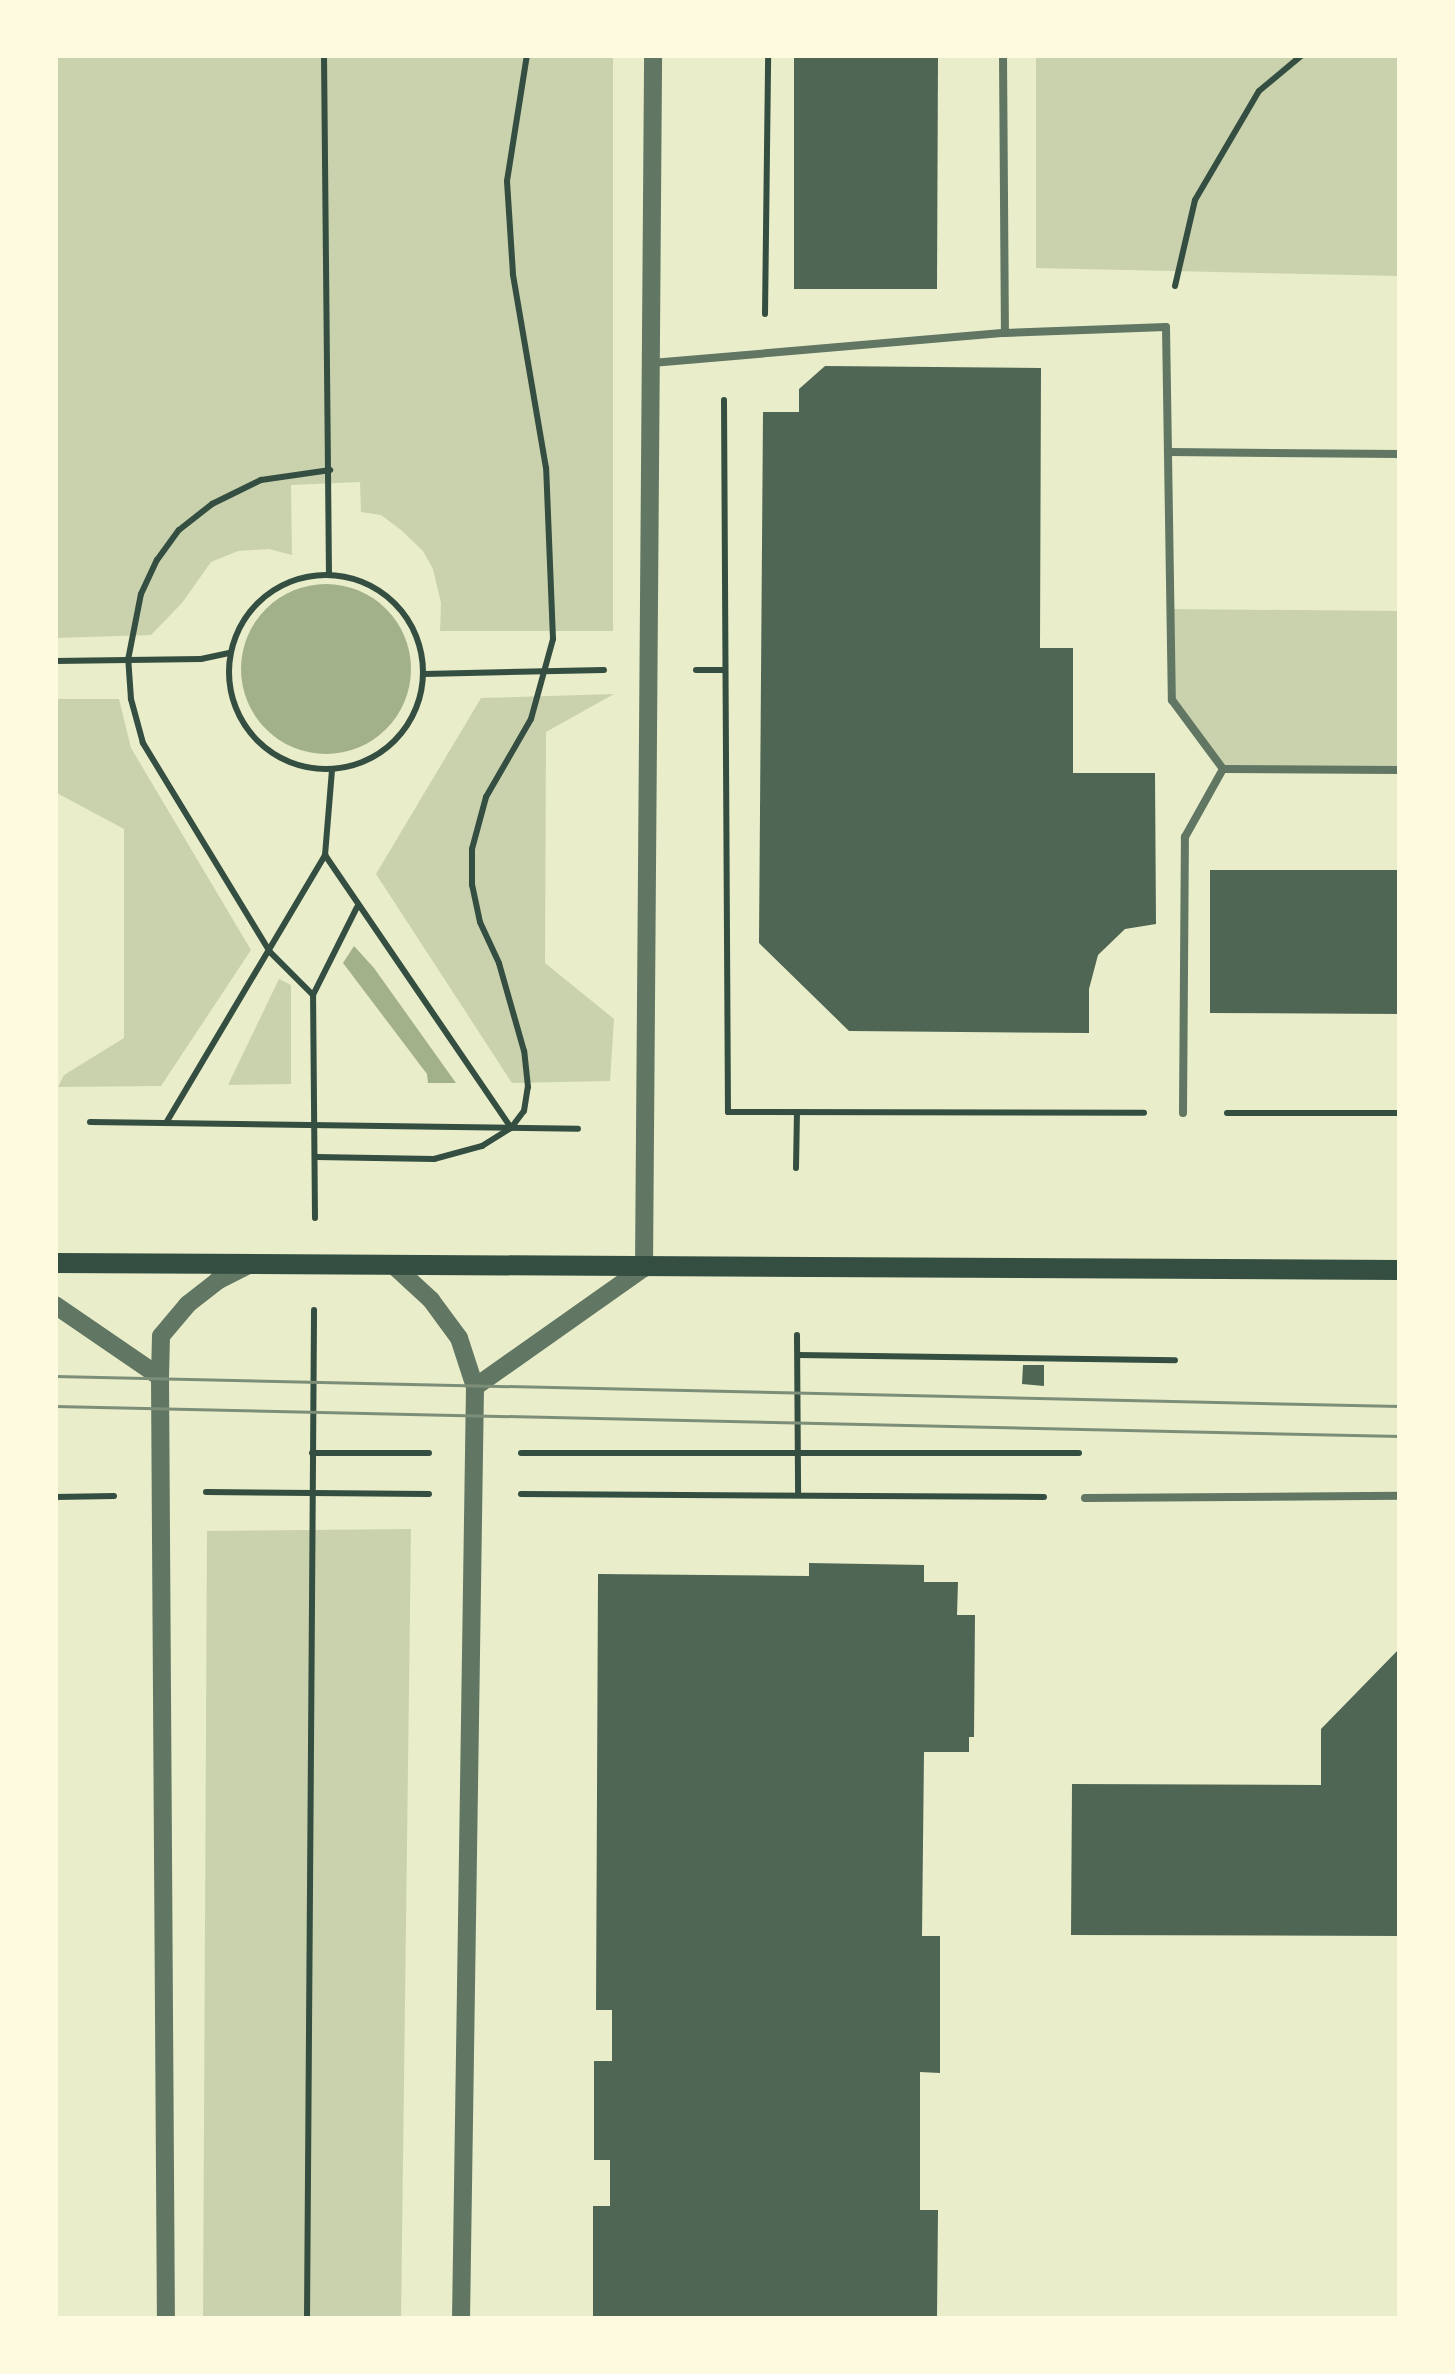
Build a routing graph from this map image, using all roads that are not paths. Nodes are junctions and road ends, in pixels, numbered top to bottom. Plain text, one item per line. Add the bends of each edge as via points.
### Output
1 (652, 55) edge
2 (1004, 55) edge
3 (1005, 333) junction
4 (652, 363) junction
5 (1168, 452) junction
6 (1400, 454) edge
7 (1222, 768) junction
8 (1400, 770) edge
9 (1183, 1113) road end
10 (55, 1263) edge
11 (249, 1265) junction
12 (392, 1265) junction
13 (644, 1268) junction
14 (1400, 1270) edge
15 (55, 1304) edge
16 (160, 1377) junction
17 (476, 1387) junction
18 (1400, 1496) edge
19 (1084, 1498) road end
20 (166, 2319) edge
21 (461, 2319) edge

1 - 4 street
2 - 3 lane
3 - 4 lane
3 - 5 lane via 1166,327
4 - 13 street
5 - 6 lane
5 - 7 lane via 1172,700
7 - 8 lane
7 - 9 lane via 1185,837
10 - 11 main road
11 - 12 main road
11 - 16 street via 188,1304 160,1336
12 - 13 main road
12 - 17 street via 431,1300 459,1338
13 - 14 main road
13 - 17 street
15 - 16 street
16 - 20 street
17 - 21 street
18 - 19 lane

